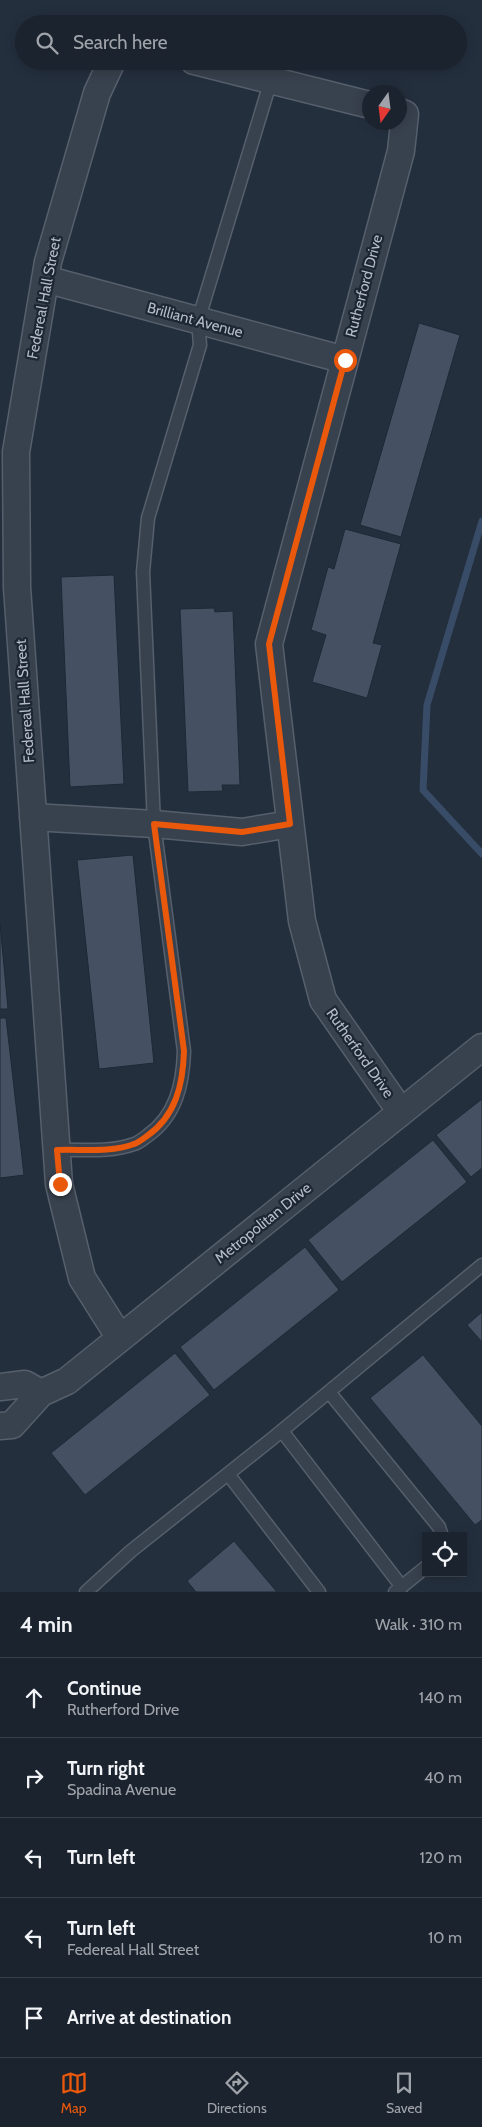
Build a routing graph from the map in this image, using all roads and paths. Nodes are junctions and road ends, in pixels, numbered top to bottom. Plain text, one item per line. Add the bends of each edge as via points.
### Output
1 (108, 70) edge
2 (230, 70) edge
3 (271, 80) junction
4 (362, 103) edge
5 (402, 130) edge
6 (45, 280) junction
7 (198, 321) junction
8 (345, 360) junction
9 (8, 505) edge
10 (33, 816) junction
11 (154, 824) junction
12 (290, 824) junction
13 (482, 1047) edge
14 (401, 1112) junction
15 (57, 1150) junction
16 (482, 1265) edge
17 (120, 1338) junction
18 (0, 1387) edge
19 (329, 1392) junction
20 (41, 1394) junction
21 (0, 1426) edge
22 (282, 1431) junction
23 (228, 1474) junction
24 (441, 1532) edge
25 (422, 1569) edge
26 (398, 1590) edge
27 (86, 1592) edge
28 (319, 1592) edge

1 - 6 street, Federeal Hall Street via 97,92
2 - 3 street
3 - 4 street
3 - 7 lane
5 - 8 street, Rutherford Drive via 401,151
6 - 7 street, Brilliant Avenue
6 - 9 street, Federeal Hall Street
7 - 8 street, Brilliant Avenue
7 - 11 lane via 200,346 148,518 143,572
8 - 12 street, Rutherford Drive via 269,644
9 - 10 street, Federeal Hall Street
10 - 11 street
10 - 15 street, Federeal Hall Street
11 - 12 street via 242,832
11 - 15 lane via 184,1051 173,1110 157,1129 135,1144 106,1149
12 - 14 street, Rutherford Drive via 302,921 323,1000
13 - 14 street, Metropolitan Drive
14 - 17 street, Metropolitan Drive
15 - 17 street, Federeal Hall Street via 60,1184 82,1278
16 - 19 lane
17 - 20 street, Metropolitan Drive via 67,1381
18 - 20 street via 25,1384
19 - 22 lane
19 - 24 lane
20 - 21 street, Metropolitan Drive via 12,1425
22 - 23 lane
22 - 26 lane
23 - 27 lane via 131,1551
23 - 28 lane
25 - 26 lane

